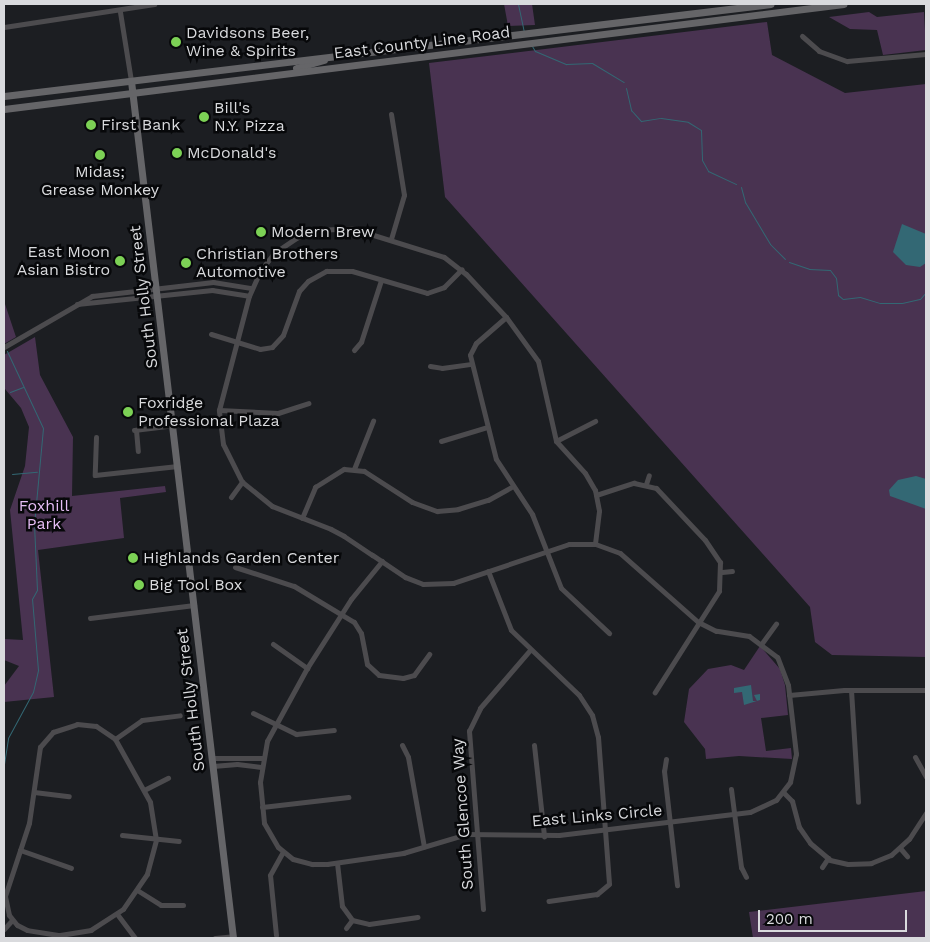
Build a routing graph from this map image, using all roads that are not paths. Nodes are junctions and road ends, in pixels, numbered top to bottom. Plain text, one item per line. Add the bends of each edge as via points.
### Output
1 (154, 4) edge
2 (771, 4) edge
3 (843, 4) edge
4 (120, 12) junction
5 (4, 27) edge
6 (802, 36) dead end
7 (926, 54) edge
8 (338, 55) junction
9 (267, 76) junction
10 (131, 81) junction
11 (134, 93) junction
12 (4, 96) edge
13 (4, 109) edge
14 (391, 114) dead end
15 (391, 239) junction
16 (462, 269) junction
17 (381, 280) junction
18 (157, 288) junction
19 (252, 288) junction
20 (249, 296) junction
21 (158, 297) junction
22 (77, 304) junction
23 (506, 317) junction
24 (211, 334) dead end
25 (236, 342) junction
26 (4, 347) edge
27 (354, 350) dead end
28 (470, 364) junction
29 (430, 366) dead end
30 (550, 369) dead end
31 (542, 370) junction
32 (308, 404) dead end
33 (220, 410) junction
34 (373, 421) dead end
35 (595, 421) dead end
36 (173, 425) junction
37 (487, 427) junction
38 (96, 437) dead end
39 (441, 441) dead end
40 (556, 441) junction
41 (138, 451) dead end
42 (178, 466) junction
43 (354, 468) junction
44 (649, 475) dead end
45 (242, 482) junction
46 (646, 484) junction
47 (511, 487) junction
48 (596, 495) junction
49 (231, 497) dead end
50 (302, 518) junction
51 (596, 544) junction
52 (546, 550) junction
53 (382, 561) junction
54 (235, 566) dead end
55 (488, 571) junction
56 (732, 571) dead end
57 (722, 572) junction
58 (194, 605) junction
59 (342, 614) junction
60 (90, 618) dead end
61 (698, 622) junction
62 (776, 624) dead end
63 (610, 633) dead end
64 (762, 643) junction
65 (273, 644) dead end
66 (530, 650) junction
67 (429, 654) dead end
68 (307, 668) junction
69 (851, 690) junction
70 (926, 690) edge
71 (655, 692) dead end
72 (790, 695) junction
73 (253, 713) dead end
74 (180, 715) dead end
75 (274, 724) junction
76 (334, 730) dead end
77 (115, 738) junction
78 (402, 745) dead end
79 (534, 745) dead end
80 (262, 758) junction
81 (915, 758) dead end
82 (666, 759) dead end
83 (213, 762) junction
84 (261, 767) junction
85 (926, 777) edge
86 (168, 778) dead end
87 (731, 789) dead end
88 (144, 790) junction
89 (34, 792) junction
90 (783, 792) junction
91 (69, 796) dead end
92 (348, 797) dead end
93 (858, 802) dead end
94 (262, 807) junction
95 (926, 813) edge
96 (734, 814) junction
97 (670, 822) junction
98 (604, 830) junction
99 (476, 833) junction
100 (122, 835) dead end
101 (544, 836) junction
102 (156, 840) junction
103 (179, 841) dead end
104 (424, 847) junction
105 (900, 848) junction
106 (20, 850) junction
107 (282, 852) junction
108 (907, 856) dead end
109 (828, 858) junction
110 (337, 862) junction
111 (822, 867) dead end
112 (71, 868) dead end
113 (746, 877) dead end
114 (677, 885) dead end
115 (606, 888) junction
116 (137, 890) junction
117 (612, 893) dead end
118 (548, 901) dead end
119 (183, 906) dead end
120 (482, 909) dead end
121 (117, 914) junction
122 (417, 917) dead end
123 (12, 920) junction
124 (352, 920) junction
125 (4, 928) edge
126 (346, 928) dead end
127 (276, 935) dead end
128 (233, 937) edge
129 (135, 938) edge
130 (215, 938) edge

1 - 4 street
2 - 8 main road, East County Line Road
3 - 9 main road, East County Line Road
4 - 5 street
4 - 10 street, South Holly Street
6 - 7 street via 819,51 847,61
8 - 9 main road via 302,67 271,71
8 - 10 main road, East County Line Road
9 - 11 main road, East County Line Road
10 - 11 main road, South Holly Street
10 - 12 main road, East County Line Road
11 - 13 main road, East County Line Road
11 - 18 main road, South Holly Street
14 - 15 street via 404,195
15 - 16 street via 438,254
15 - 19 street via 343,228 311,231 274,253
16 - 17 street via 444,287 428,293
16 - 23 street
17 - 25 street via 344,270 321,273 299,291 279,342 260,349
17 - 27 street via 361,342
18 - 19 street via 219,281
18 - 21 main road, South Holly Street
18 - 22 street via 92,296
19 - 20 street
20 - 21 street via 219,290
20 - 25 street
21 - 22 street
21 - 36 main road, South Holly Street
22 - 26 street
23 - 28 street via 473,347
23 - 31 street via 530,345
24 - 25 street
25 - 33 street
28 - 29 street via 442,368
28 - 37 street
30 - 31 street
31 - 40 street
32 - 33 street via 278,413
33 - 45 street via 223,444
34 - 43 street
35 - 40 street
36 - 41 street via 135,430
36 - 42 main road, South Holly Street
37 - 39 street
37 - 47 street via 496,459
38 - 42 street via 96,475
40 - 48 street via 585,474
42 - 58 main road, South Holly Street
43 - 47 street via 370,474 418,506 437,511 458,510 488,500
43 - 50 street via 336,472 320,482
44 - 46 street
45 - 49 street
45 - 50 street via 272,506
46 - 48 street via 628,484
46 - 57 street via 664,495 708,544 720,562
47 - 52 street via 532,514
48 - 51 street via 599,517
50 - 53 street via 331,529
51 - 52 street via 577,543
51 - 61 street via 633,561
52 - 55 street
52 - 63 street via 561,588
53 - 55 street via 414,581 432,585 452,583
53 - 59 street
54 - 59 street via 294,586
55 - 66 street via 507,625
56 - 57 street
57 - 61 street via 718,591
58 - 60 street
58 - 83 main road, South Holly Street
59 - 67 street via 357,625 367,664 379,675 403,678 414,675
59 - 68 street
61 - 64 street via 711,629 743,635
61 - 71 street
62 - 64 street
64 - 72 street, East Links Circle via 783,667
65 - 68 street
66 - 98 street via 574,689 592,716 598,737
66 - 99 street, South Glencoe Way via 480,708 470,726 468,746
68 - 75 street
69 - 70 street
69 - 72 street
69 - 93 street
72 - 90 street, East Links Circle via 795,764
73 - 75 street
74 - 77 street via 142,720
75 - 76 street via 299,735
75 - 80 street
77 - 88 street
77 - 89 street via 89,724 71,725 53,732 38,753
78 - 104 street via 408,757 416,817
79 - 101 street
80 - 83 street
80 - 84 street
81 - 85 street
82 - 97 street via 664,770
83 - 84 street
83 - 128 main road, South Holly Street
84 - 94 street
86 - 88 street
87 - 96 street
88 - 102 street via 154,814
89 - 91 street
89 - 106 street
90 - 96 street, East Links Circle via 764,808
90 - 109 street via 793,804 806,839
92 - 94 street
94 - 107 street via 268,833
95 - 105 street
96 - 97 street, East Links Circle
96 - 113 street
97 - 98 street, East Links Circle
97 - 114 street
98 - 101 street, East Links Circle
98 - 115 street via 610,874
99 - 101 street, East Links Circle
99 - 104 street, East Links Circle
99 - 120 street, South Glencoe Way
100 - 102 street
102 - 103 street
102 - 116 street via 150,866
104 - 110 street, East Links Circle via 394,855
105 - 108 street
105 - 109 street via 886,858 864,865
106 - 112 street
106 - 123 street via 5,893
107 - 110 street, East Links Circle via 306,863
107 - 127 street via 270,875
109 - 111 street
110 - 124 street via 342,906
115 - 117 street
115 - 118 street via 591,896
116 - 119 street via 161,905
116 - 121 street
121 - 123 street via 91,930 64,936 27,930
121 - 129 street
122 - 124 street via 369,924
123 - 125 street
124 - 126 street
128 - 130 street

